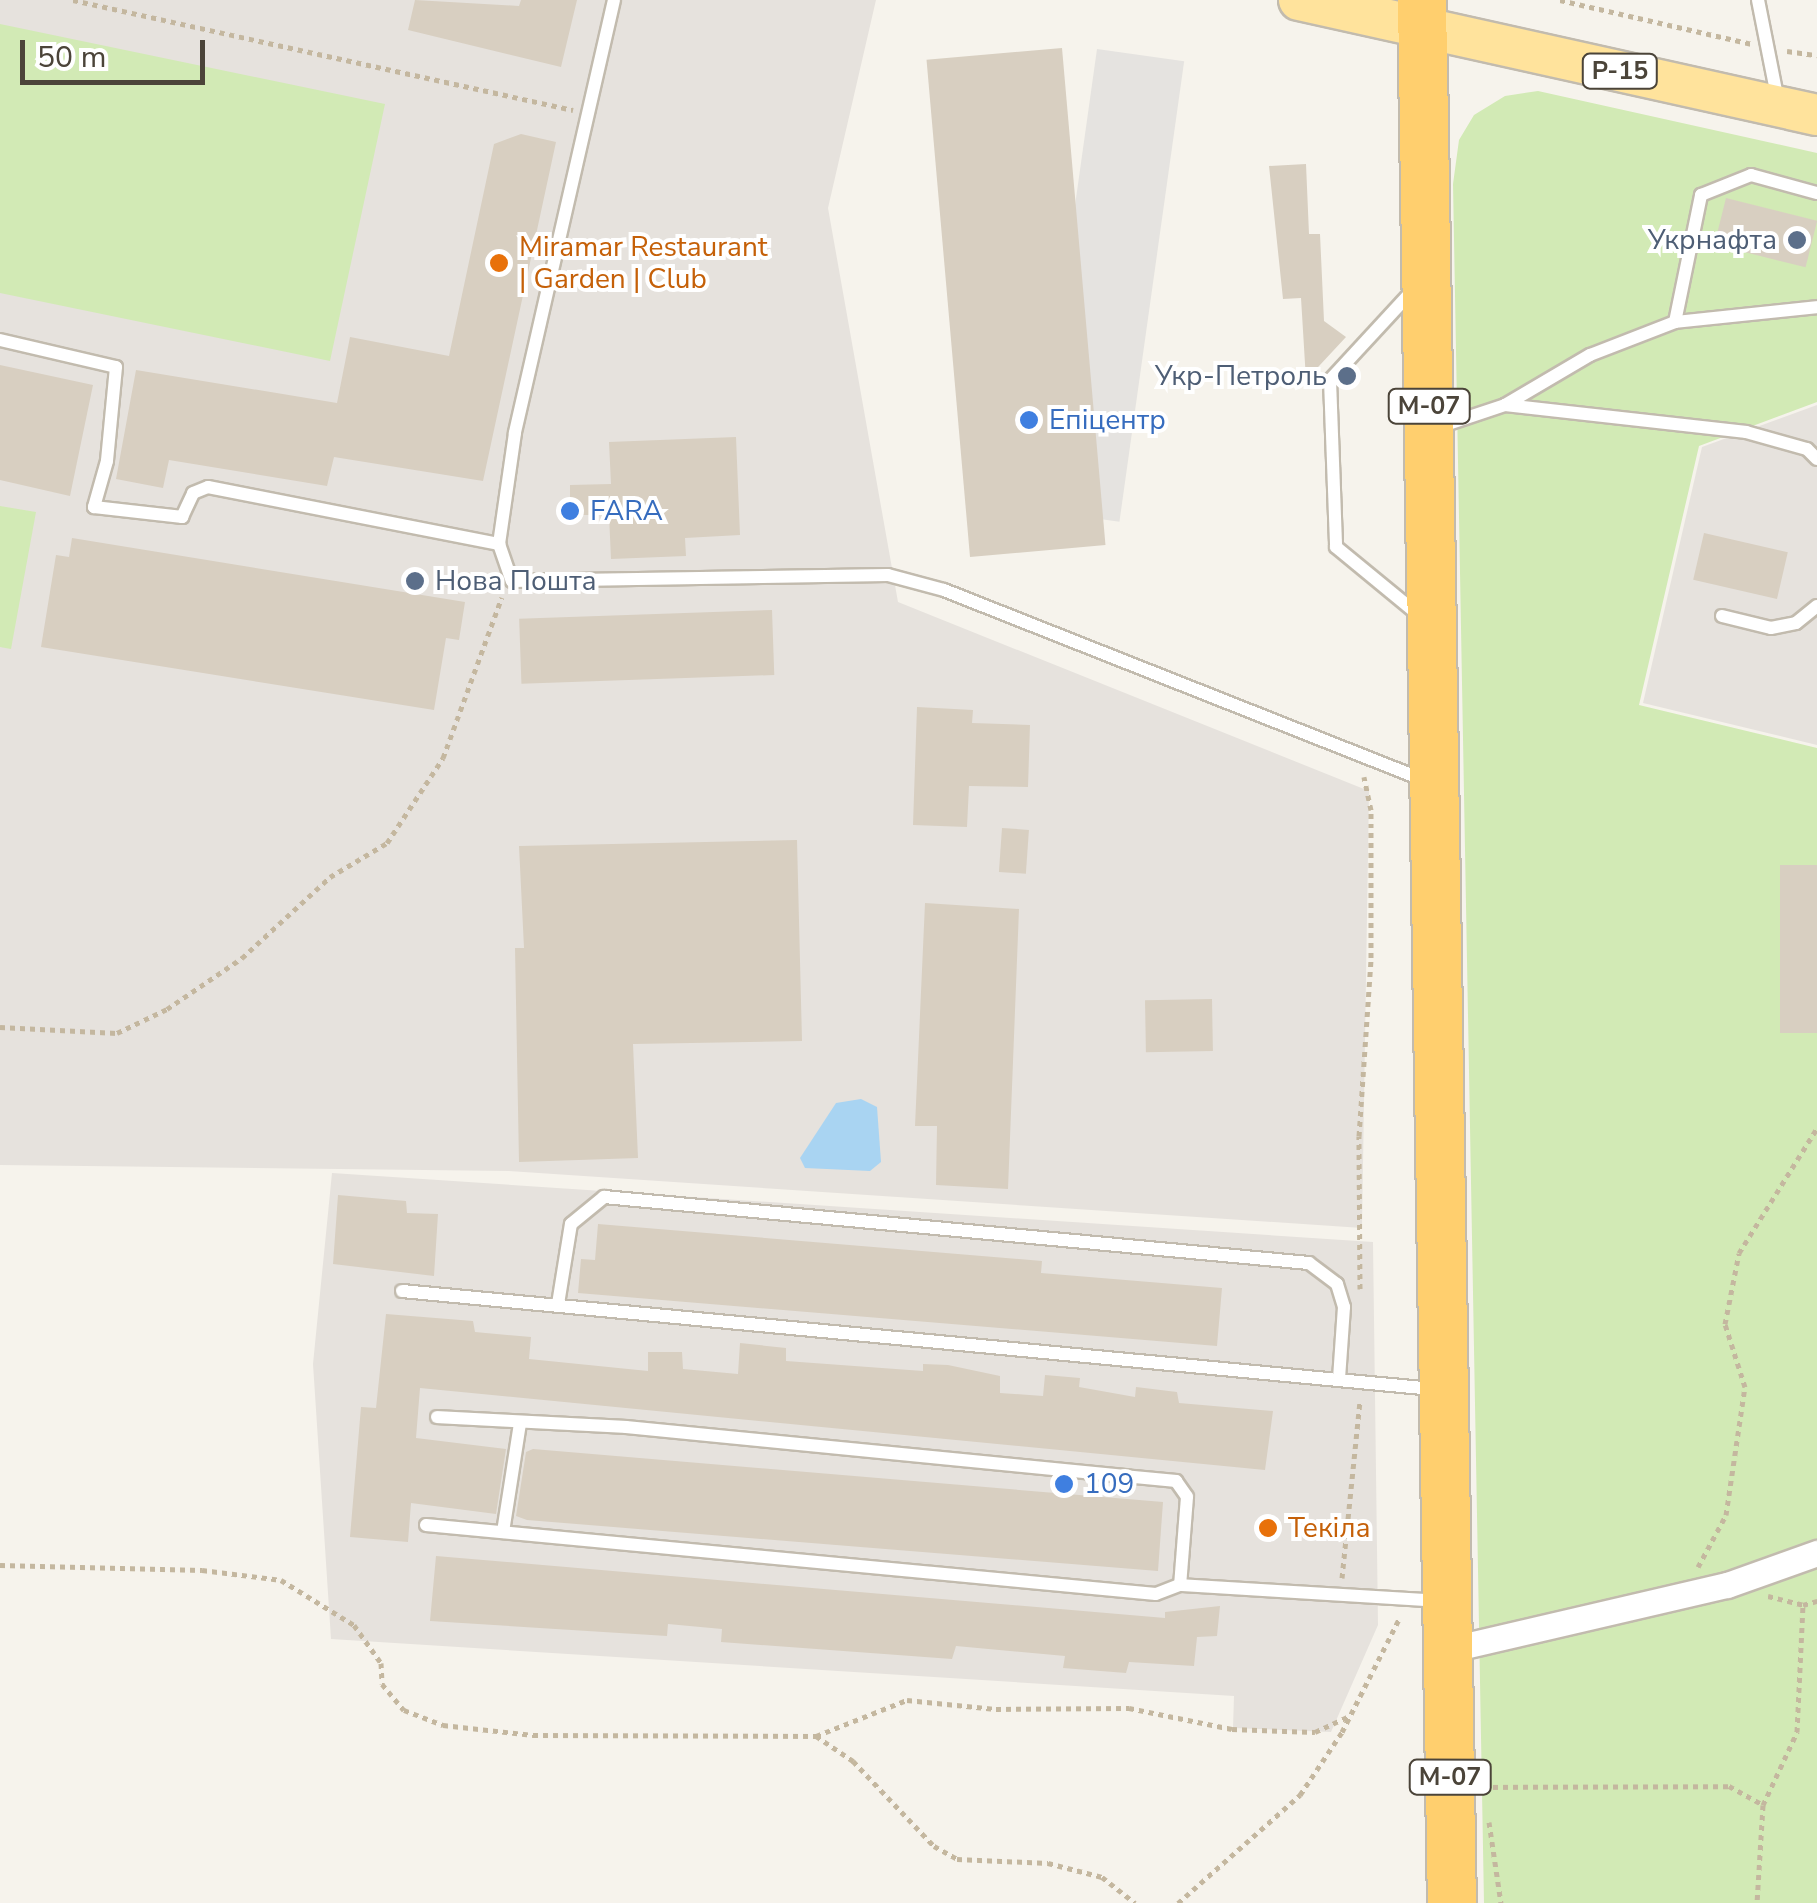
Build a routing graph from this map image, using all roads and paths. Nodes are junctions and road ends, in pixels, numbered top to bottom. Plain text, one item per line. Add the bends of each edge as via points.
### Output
1 (73, 0) edge
2 (614, 0) edge
3 (1299, 0) edge
4 (1560, 0) edge
5 (1758, 0) edge
6 (1422, 14) edge
7 (1766, 48) junction
8 (1817, 55) edge
9 (1798, 110) edge
10 (588, 113) junction
11 (1817, 194) edge
12 (1426, 276) junction
13 (1817, 308) edge
14 (1675, 322) junction
15 (0, 340) edge
16 (1505, 405) junction
17 (1429, 430) junction
18 (1817, 459) edge
19 (498, 544) junction
20 (512, 581) junction
21 (1817, 606) edge
22 (1722, 616) dead end
23 (1432, 626) junction
24 (1361, 760) junction
25 (1436, 784) junction
26 (0, 1027) edge
27 (1817, 1128) edge
28 (402, 1291) dead end
29 (1360, 1292) dead end
30 (558, 1304) junction
31 (1340, 1379) junction
32 (1361, 1381) junction
33 (1441, 1389) junction
34 (437, 1417) dead end
35 (520, 1423) junction
36 (426, 1525) dead end
37 (504, 1532) junction
38 (1817, 1553) edge
39 (0, 1566) edge
40 (1180, 1585) junction
41 (1672, 1594) junction
42 (1340, 1596) junction
43 (1428, 1601) junction
44 (1803, 1606) dead end
45 (1447, 1650) junction
46 (1349, 1716) junction
47 (816, 1736) junction
48 (1762, 1805) junction
49 (1136, 1903) edge
50 (1178, 1903) edge
51 (1452, 1903) edge
52 (1502, 1903) edge
53 (1757, 1903) edge

1 - 10 path
2 - 10 lane
3 - 6 main road, Р-15
4 - 7 path
5 - 7 lane
6 - 9 main road, Р-15
6 - 12 highway, М-07
7 - 8 path
7 - 9 lane
10 - 19 lane via 515,433
11 - 14 lane via 1750,176 1701,195
12 - 17 highway, М-07
12 - 23 lane via 1330,380 1336,547
13 - 14 lane
14 - 16 lane via 1590,355
15 - 19 lane via 116,367 107,461 94,506 182,518 193,493 208,487
16 - 17 lane
16 - 18 lane via 1746,432 1807,448
17 - 23 highway, М-07
19 - 20 lane
20 - 24 lane via 888,575 944,590
20 - 26 path via 489,620 442,758 387,843 330,877 242,958 134,1025 117,1033
21 - 22 lane via 1796,624 1771,628
23 - 25 highway, М-07
24 - 25 lane
24 - 29 path via 1371,810 1372,958 1359,1136
25 - 33 highway, М-07
27 - 41 path via 1739,1253 1725,1324 1745,1386 1726,1515 1707,1558
28 - 30 lane
30 - 31 lane
30 - 31 lane via 571,1224 604,1197 1309,1262 1337,1284 1344,1307
31 - 32 lane
32 - 33 lane
32 - 42 path
33 - 43 highway, М-07
34 - 35 lane
35 - 37 lane
35 - 40 lane via 626,1427 1176,1481 1187,1497
36 - 37 lane
37 - 40 lane via 1156,1594
38 - 41 street via 1727,1585
39 - 47 path via 202,1570 281,1580 354,1625 381,1663 382,1684 404,1710 443,1725 533,1735
40 - 42 lane
41 - 45 street
42 - 43 lane
43 - 45 highway, М-07
43 - 46 path
44 - 48 path via 1797,1732 1782,1775
45 - 51 highway, М-07
46 - 47 path via 1315,1732 1232,1729 1129,1708 996,1710 907,1700
46 - 50 path via 1300,1795
47 - 49 path via 853,1762 934,1846 957,1859 1048,1863 1102,1877
48 - 52 path via 1729,1786 1699,1783 1475,1787 1494,1838
48 - 53 path

